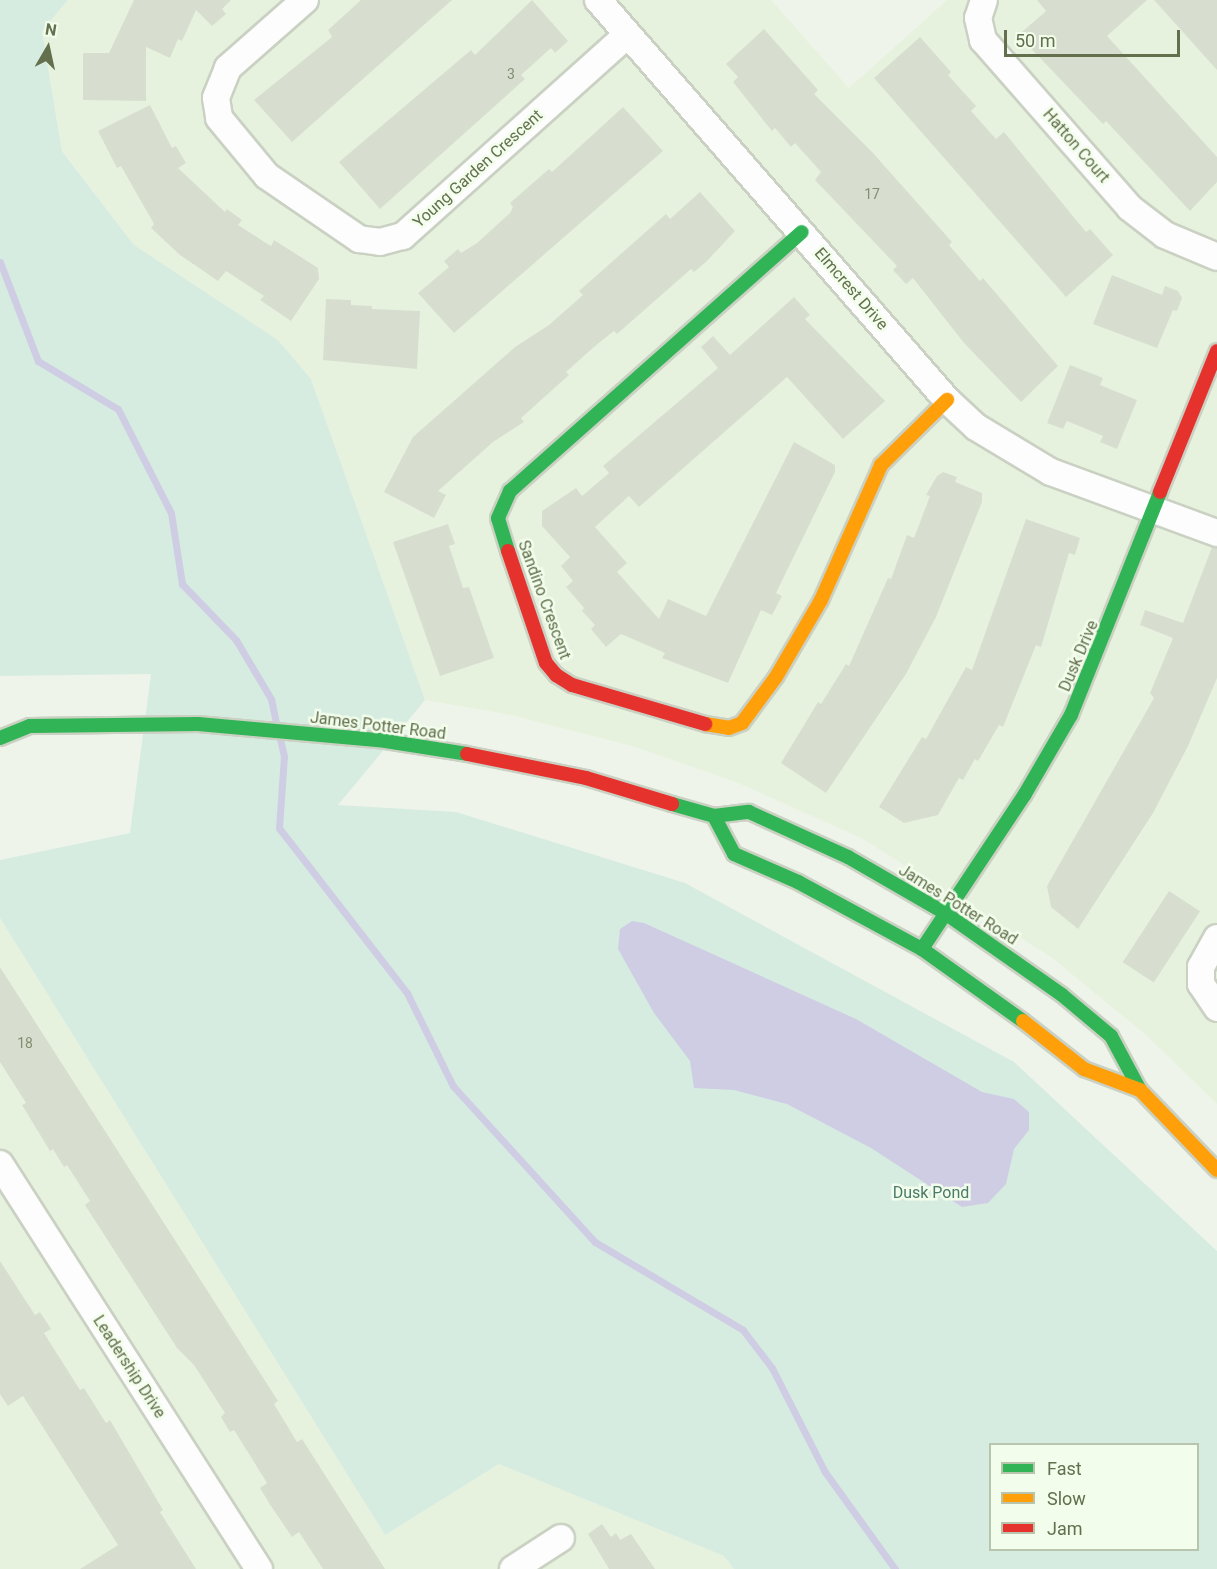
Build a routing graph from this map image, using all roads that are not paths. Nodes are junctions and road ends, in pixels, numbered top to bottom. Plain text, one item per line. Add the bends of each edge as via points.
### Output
1 (305, 0) edge
2 (598, 0) edge
3 (984, 0) edge
4 (627, 35) junction
5 (802, 232) junction
6 (1217, 257) edge
7 (1217, 351) edge
8 (947, 400) junction
9 (1155, 511) junction
10 (1217, 533) edge
11 (10, 716) dead end
12 (30, 726) junction
13 (0, 738) edge
14 (714, 816) junction
15 (945, 913) junction
16 (1217, 938) edge
17 (922, 949) junction
18 (1217, 1008) edge
19 (1140, 1090) junction
20 (0, 1164) edge
21 (1217, 1170) edge
22 (561, 1538) dead end
23 (259, 1569) edge
24 (513, 1569) edge

1 - 4 street, Young Garden Crescent via 228,68 216,98 219,118 267,176 359,238 380,242 403,236
2 - 4 street, Elmcrest Drive
3 - 6 street, Hatton Court via 978,18 983,40 1130,208 1165,235
4 - 5 street, Elmcrest Drive
5 - 8 street, Elmcrest Drive
5 - 8 main road, Sandino Crescent via 510,491 502,504 498,518 501,531 546,663 556,675 572,685 714,727 729,728 742,723 776,677 821,600 881,465
7 - 9 main road, Dusk Drive
8 - 9 street, Elmcrest Drive via 982,431 1035,465
9 - 10 street, Elmcrest Drive
9 - 15 main road, Dusk Drive via 1071,715 1025,794
11 - 12 main road, James Potter Road
12 - 13 main road, James Potter Road
12 - 14 main road, James Potter Road via 198,724 378,740 500,759 586,778
14 - 15 main road, James Potter Road via 749,812 848,857
14 - 17 main road, James Potter Road via 734,854 798,882
15 - 17 main road, Dusk Drive
15 - 19 main road, James Potter Road via 1054,989 1111,1036
16 - 18 street via 1201,967 1201,984
17 - 19 main road, James Potter Road via 1084,1069
19 - 21 main road, James Potter Road
20 - 23 street, Leadership Drive
22 - 24 street

